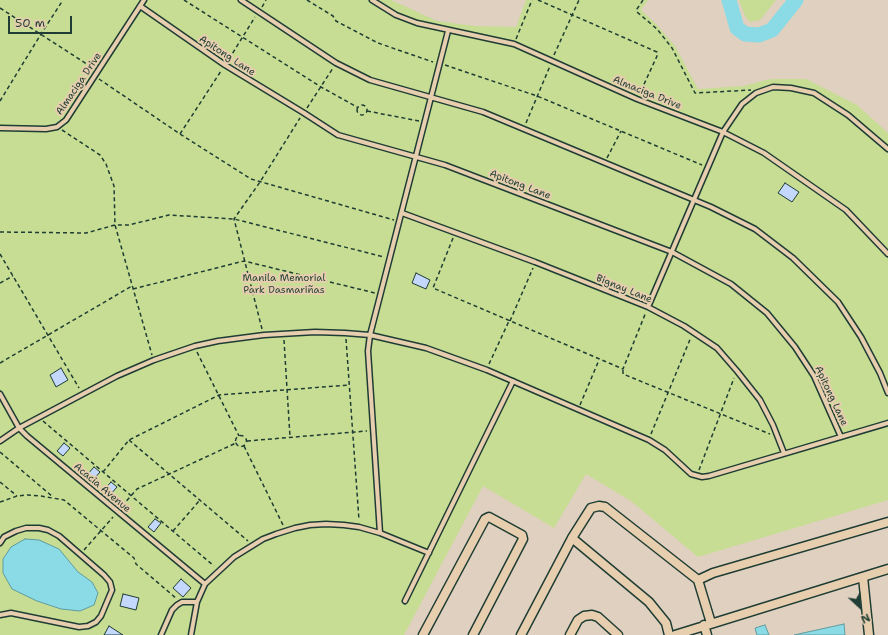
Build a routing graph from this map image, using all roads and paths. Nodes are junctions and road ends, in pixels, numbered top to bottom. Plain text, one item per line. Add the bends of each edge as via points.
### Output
1 (64, 0) edge
2 (144, 0) edge
3 (184, 0) edge
4 (241, 0) edge
5 (307, 0) edge
6 (372, 0) edge
7 (532, 0) edge
8 (538, 0) edge
9 (579, 0) edge
10 (642, 0) edge
11 (140, 6) junction
12 (0, 8) edge
13 (258, 11) junction
14 (572, 15) junction
15 (448, 31) junction
16 (41, 34) junction
17 (243, 37) junction
18 (514, 44) junction
19 (552, 60) junction
20 (336, 63) junction
21 (439, 63) junction
22 (225, 65) junction
23 (98, 72) junction
24 (94, 76) junction
25 (321, 87) junction
26 (756, 93) junction
27 (537, 96) junction
28 (431, 97) junction
29 (637, 98) junction
30 (0, 101) edge
31 (358, 107) junction
32 (367, 111) junction
33 (304, 112) junction
34 (424, 123) junction
35 (57, 127) junction
36 (0, 128) edge
37 (523, 129) junction
38 (621, 130) junction
39 (723, 132) junction
40 (180, 134) junction
41 (888, 149) edge
42 (416, 156) junction
43 (604, 163) junction
44 (708, 167) junction
45 (260, 182) junction
46 (694, 201) junction
47 (402, 213) junction
48 (234, 219) junction
49 (399, 221) junction
50 (115, 225) junction
51 (0, 232) edge
52 (455, 233) junction
53 (672, 252) junction
54 (0, 254) edge
55 (888, 254) edge
56 (390, 258) junction
57 (244, 261) junction
58 (535, 262) junction
59 (13, 276) junction
60 (0, 283) edge
61 (132, 286) junction
62 (133, 289) junction
63 (381, 295) junction
64 (648, 307) junction
65 (510, 321) junction
66 (693, 332) junction
67 (345, 333) junction
68 (284, 334) junction
69 (48, 335) junction
70 (264, 335) junction
71 (370, 335) junction
72 (195, 346) junction
73 (154, 360) junction
74 (600, 360) junction
75 (0, 363) edge
76 (622, 369) junction
77 (487, 370) junction
78 (737, 371) junction
79 (513, 381) junction
80 (349, 385) junction
81 (287, 390) junction
82 (668, 392) junction
83 (888, 393) edge
84 (0, 394) edge
85 (82, 394) junction
86 (219, 395) junction
87 (578, 408) junction
88 (720, 413) junction
89 (38, 418) junction
90 (888, 422) edge
91 (19, 428) junction
92 (373, 431) junction
93 (353, 432) junction
94 (239, 436) junction
95 (290, 437) junction
96 (841, 437) junction
97 (779, 438) junction
98 (129, 440) junction
99 (649, 440) junction
100 (0, 441) edge
101 (247, 441) junction
102 (236, 443) junction
103 (244, 446) junction
104 (0, 452) edge
105 (784, 453) junction
106 (103, 472) junction
107 (169, 474) junction
108 (697, 476) junction
109 (0, 482) edge
110 (17, 496) junction
111 (131, 496) junction
112 (55, 498) junction
113 (200, 500) junction
114 (0, 502) edge
115 (117, 512) junction
116 (888, 522) edge
117 (359, 527) junction
118 (285, 530) junction
119 (101, 531) junction
120 (173, 531) junction
121 (380, 533) junction
122 (572, 538) junction
123 (0, 542) edge
124 (253, 544) junction
125 (429, 553) junction
126 (80, 555) junction
127 (219, 570) junction
128 (888, 570) edge
129 (863, 577) junction
130 (698, 580) junction
131 (205, 584) junction
132 (405, 601) dead end
133 (182, 602) junction
134 (197, 602) junction
135 (0, 615) edge
136 (708, 624) junction
137 (161, 635) edge
138 (191, 635) edge
139 (423, 635) edge
140 (473, 635) edge
141 (521, 635) edge
142 (570, 635) edge
143 (618, 635) edge
144 (669, 635) edge
145 (675, 635) edge
146 (707, 635) edge
147 (869, 635) edge

1 - 16 path
2 - 11 lane, Almaciga Drive
3 - 17 path
4 - 13 lane
5 - 21 path via 333,16 336,21 378,43
6 - 15 lane, Almaciga Drive via 403,18
7 - 18 path
8 - 14 path
9 - 14 path
10 - 26 path via 637,12 657,29 672,48 695,93 750,89
11 - 22 lane, Apitong Lane
11 - 23 lane, Almaciga Drive
12 - 16 path
13 - 17 path
13 - 20 lane
14 - 19 path
14 - 29 path via 657,52
15 - 18 lane, Almaciga Drive
15 - 21 lane
16 - 23 path
16 - 30 path
17 - 22 path
17 - 25 path
18 - 19 lane, Almaciga Drive
19 - 27 path
19 - 29 lane, Almaciga Drive
20 - 25 path
20 - 28 lane via 370,80
21 - 27 path
21 - 28 lane
22 - 33 lane, Apitong Lane
22 - 40 path
23 - 24 lane, Almaciga Drive
24 - 35 lane, Almaciga Drive via 66,120
24 - 40 path
25 - 31 path
25 - 33 path
26 - 39 lane via 742,104
26 - 41 lane via 774,87 814,93 848,115
27 - 37 path
27 - 38 path
28 - 34 lane
28 - 37 lane via 483,112
29 - 39 lane, Almaciga Drive
31 - 32 path via 363,104
31 - 32 path via 360,115 366,114
32 - 34 path
33 - 42 lane, Apitong Lane via 338,135
33 - 45 path
34 - 42 lane
35 - 36 lane, Almaciga Drive
35 - 50 path via 104,159 114,186
37 - 43 lane
38 - 43 path
38 - 44 path
39 - 44 lane
39 - 55 lane, Almaciga Drive via 764,153 846,210
40 - 45 path via 251,179
42 - 47 lane
42 - 53 lane, Apitong Lane
43 - 46 lane
44 - 46 lane
45 - 48 path
45 - 49 path
46 - 53 lane
46 - 83 lane via 755,229 793,258 838,302 861,337
47 - 49 lane
47 - 52 lane, Bignay Lane
48 - 50 path via 169,215 129,225
48 - 56 path
48 - 57 path
49 - 56 lane
50 - 51 path via 80,233
50 - 61 path
52 - 58 lane, Bignay Lane
52 - 65 path via 433,288
53 - 64 lane
53 - 96 lane, Apitong Lane via 731,284 767,313 795,347 814,376
54 - 59 path
56 - 63 lane
57 - 62 path
57 - 63 path
57 - 70 path
58 - 64 lane, Bignay Lane
58 - 65 path
59 - 60 path
59 - 69 path
61 - 62 path
61 - 69 path
62 - 73 path
63 - 71 lane
64 - 66 lane, Bignay Lane
64 - 76 path
65 - 74 path
65 - 77 path
66 - 78 lane, Bignay Lane via 717,348
66 - 82 path
67 - 68 lane
67 - 71 lane
67 - 80 path
68 - 70 lane
68 - 81 path
69 - 75 path
69 - 85 path
70 - 72 lane
71 - 77 lane via 426,348
71 - 92 lane via 368,351
72 - 73 lane
72 - 86 path
73 - 85 lane
74 - 76 path
74 - 87 path
76 - 82 path via 623,374
77 - 79 lane
78 - 88 path
78 - 97 lane, Bignay Lane via 760,400
79 - 87 lane
79 - 125 lane
80 - 81 path
80 - 93 path
81 - 86 path
81 - 95 path
82 - 88 path
82 - 99 path
84 - 91 lane, Acacia Avenue
85 - 89 lane
86 - 94 path
86 - 98 path
87 - 99 lane
88 - 97 path
88 - 108 path
89 - 91 lane
89 - 106 path
90 - 96 lane
91 - 100 lane
91 - 115 lane, Acacia Avenue
92 - 93 path
92 - 121 lane
93 - 95 path
93 - 117 path
94 - 101 path via 244,436
94 - 102 path
95 - 101 path
96 - 105 lane
97 - 105 lane, Bignay Lane
98 - 106 path
98 - 107 path
99 - 108 lane
101 - 103 path
102 - 103 path
102 - 107 path
103 - 118 path
104 - 112 path
105 - 108 lane via 709,476
106 - 111 path
107 - 111 path via 137,489
107 - 113 path
109 - 110 path
110 - 112 path
110 - 114 path
111 - 115 path
111 - 120 path
112 - 119 path via 64,500
113 - 120 path
113 - 124 path
115 - 119 path
115 - 131 lane, Acacia Avenue
116 - 130 street via 712,573
117 - 118 lane via 326,524
117 - 121 lane
118 - 124 lane
119 - 126 path
119 - 133 path
120 - 127 path
121 - 125 lane
122 - 130 street via 591,508 605,508
122 - 141 street
122 - 144 street via 649,602 666,623
123 - 126 lane via 16,531 39,528 58,536
124 - 127 lane
125 - 132 lane
126 - 135 lane via 104,575 112,590 102,616 96,622 79,627 11,614
127 - 131 lane
128 - 129 street
129 - 136 street
129 - 147 street
130 - 136 street
131 - 134 lane
133 - 134 lane
133 - 137 lane via 172,610
134 - 138 lane
136 - 145 street
136 - 146 street
139 - 140 street via 488,517 522,535 523,539
142 - 143 street via 578,620 592,615 598,617

